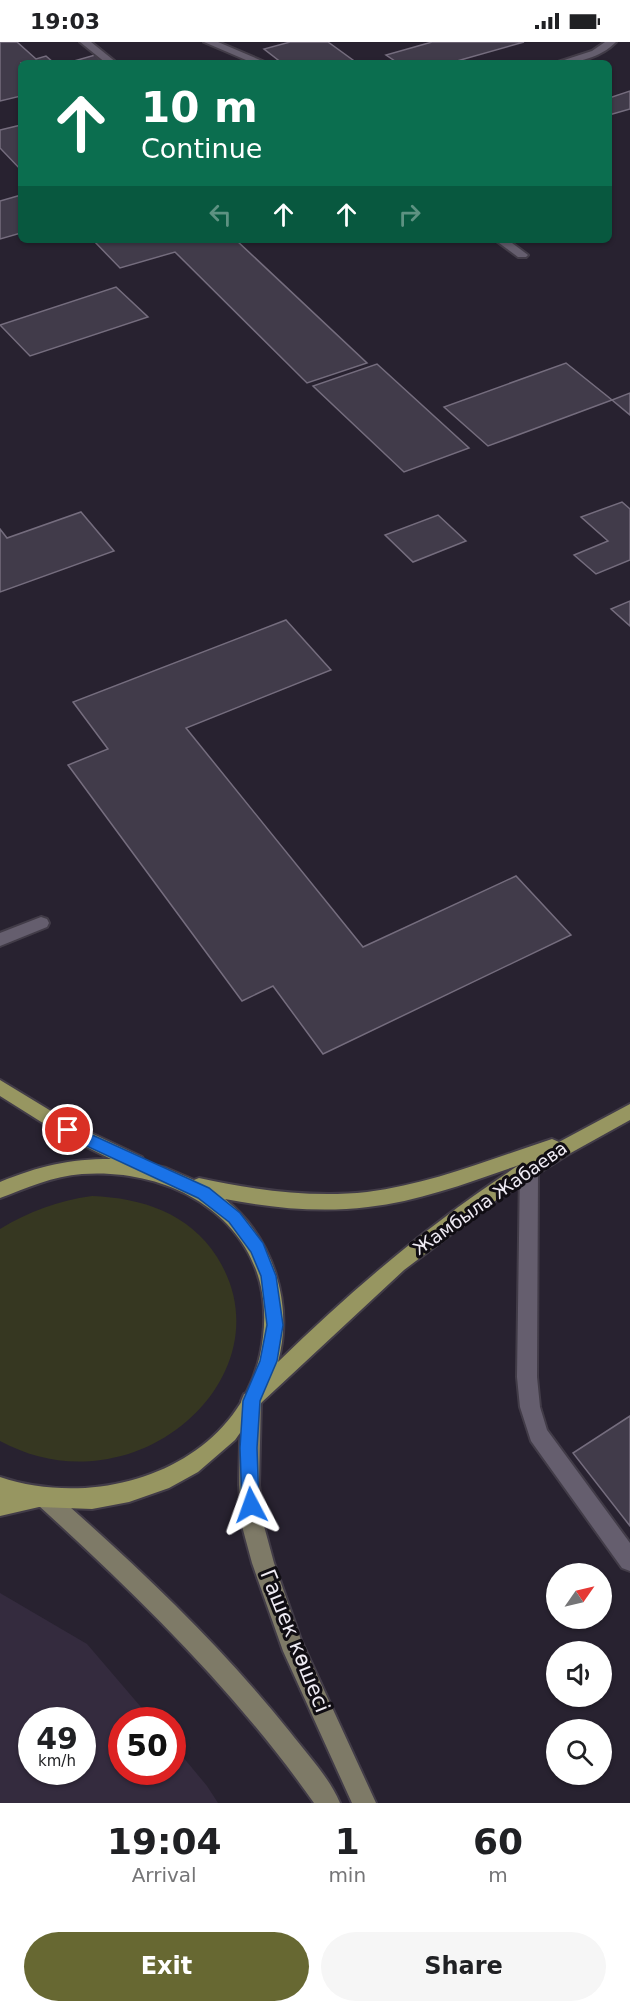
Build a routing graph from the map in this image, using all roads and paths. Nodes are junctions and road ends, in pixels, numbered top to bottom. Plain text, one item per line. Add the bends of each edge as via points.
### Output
1 (86, 42) edge
2 (209, 42) edge
3 (611, 42) edge
4 (108, 60) edge
5 (254, 60) edge
6 (570, 60) edge
7 (505, 243) edge
8 (522, 255) dead end
9 (41, 922) dead end
10 (0, 940) edge
11 (0, 1087) edge
12 (630, 1111) edge
13 (572, 1141) junction
14 (529, 1169) junction
15 (164, 1174) junction
16 (185, 1183) junction
17 (0, 1190) edge
18 (251, 1401) junction
19 (0, 1486) edge
20 (44, 1498) junction
21 (0, 1506) edge
22 (630, 1561) edge
23 (328, 1803) edge
24 (364, 1803) edge

1 - 4 lane
2 - 5 lane
3 - 6 lane via 595,53
7 - 8 lane
9 - 10 lane
11 - 15 main road via 68,1130
12 - 13 main road
13 - 14 main road, Жамбыла Жабаева
13 - 16 main road, Жамбыла Жабаева via 387,1196 296,1200 232,1194
14 - 18 main road, Жамбыла Жабаева via 430,1237 367,1290
14 - 22 lane via 530,1407 538,1434
15 - 16 main road
15 - 17 main road via 116,1165 83,1165 43,1173
16 - 18 main road via 234,1218 257,1248 268,1276 274,1305 273,1345
18 - 20 main road via 219,1443 191,1465 158,1483 103,1498
18 - 24 main road, Гашек көшесі via 249,1485 253,1526 263,1563 291,1642
19 - 20 main road
20 - 21 main road
20 - 23 main road via 135,1578 193,1636 308,1773

